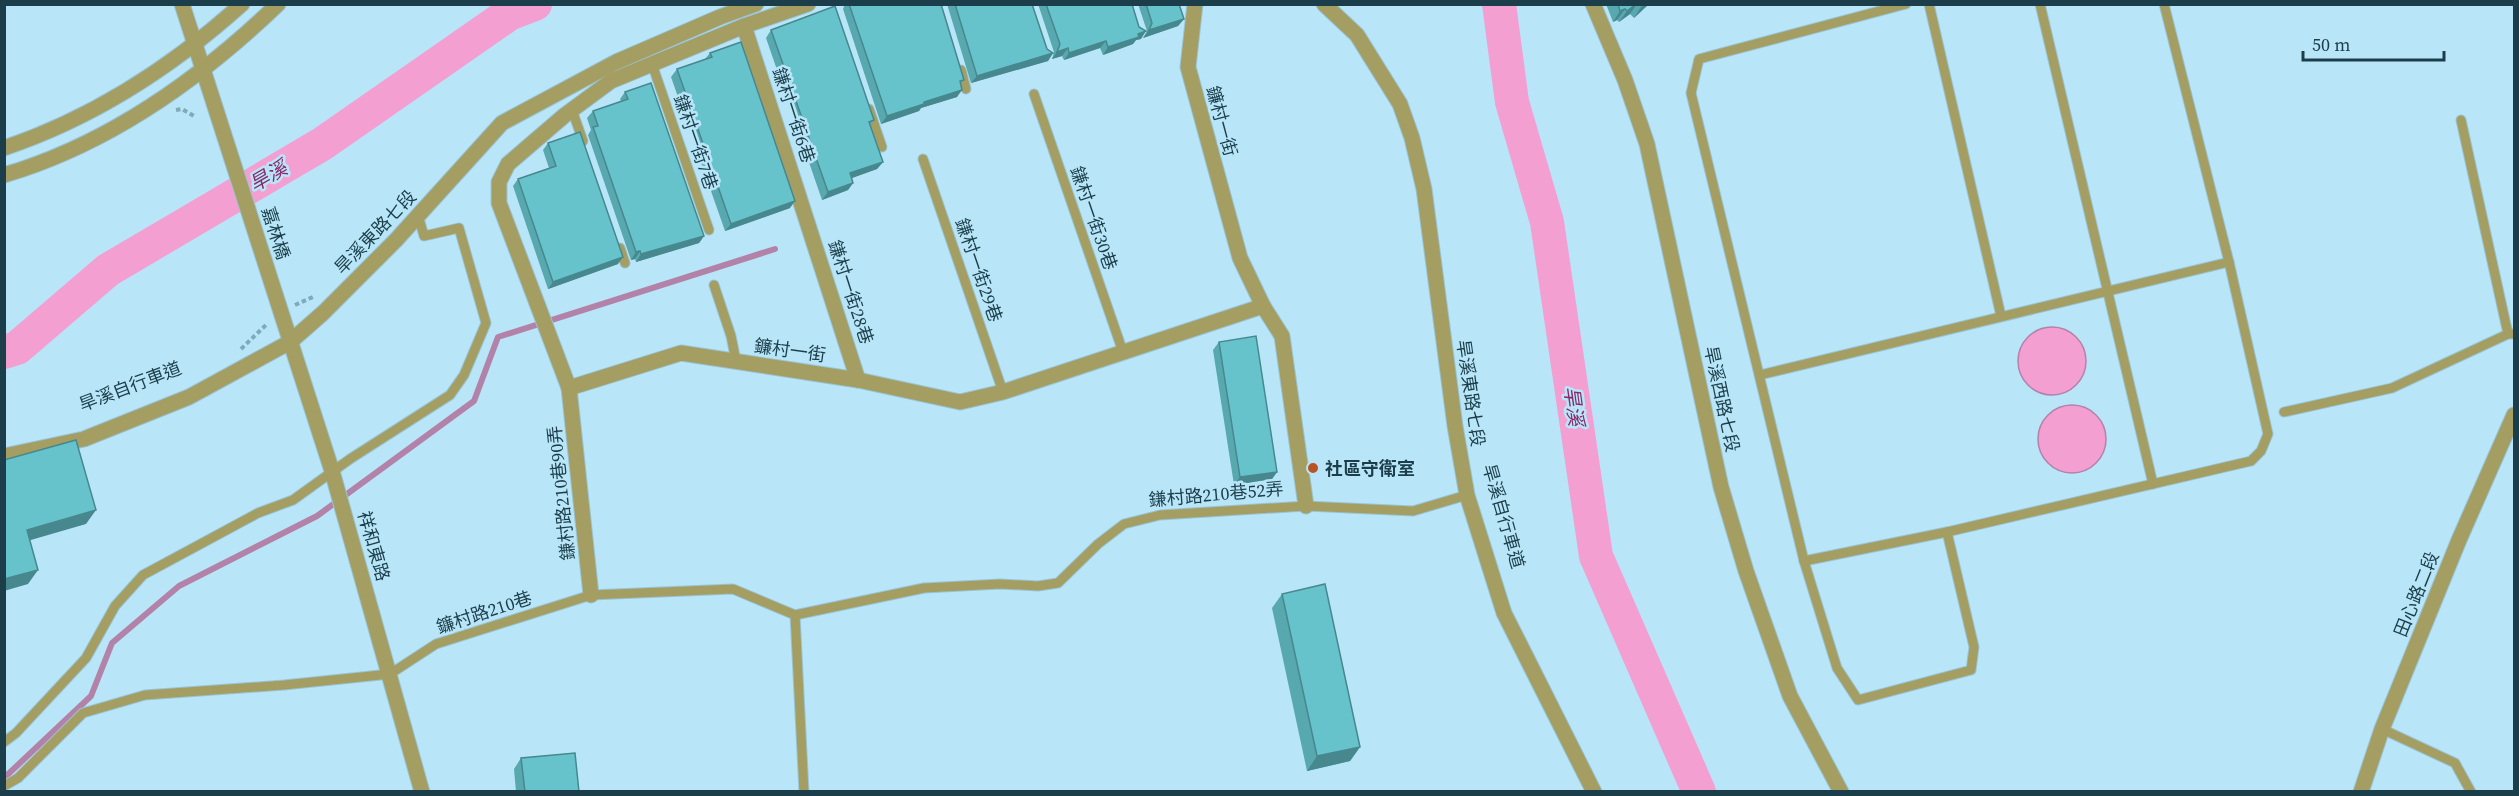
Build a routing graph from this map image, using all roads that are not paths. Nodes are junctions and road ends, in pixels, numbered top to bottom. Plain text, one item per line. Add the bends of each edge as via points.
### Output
1 (182, 4) edge
2 (242, 4) edge
3 (278, 4) edge
4 (756, 4) edge
5 (808, 4) edge
6 (1195, 4) edge
7 (1324, 4) edge
8 (1593, 4) edge
9 (1906, 4) edge
10 (1929, 4) edge
11 (2040, 4) edge
12 (2164, 4) edge
13 (744, 26) junction
14 (196, 43) junction
15 (957, 57) edge
16 (652, 64) junction
17 (204, 69) junction
18 (966, 88) edge
19 (1034, 94) dead end
20 (867, 103) edge
21 (572, 110) junction
22 (2461, 120) dead end
23 (882, 147) dead end
24 (4, 148) edge
25 (587, 154) edge
26 (923, 159) dead end
27 (4, 175) edge
28 (418, 215) junction
29 (806, 216) joint
30 (709, 230) dead end
31 (617, 242) edge
32 (2229, 262) junction
33 (625, 263) edge
34 (714, 285) dead end
35 (2107, 291) junction
36 (1263, 306) junction
37 (281, 314) joint
38 (2001, 316) junction
39 (2511, 334) edge
40 (290, 342) junction
41 (1123, 352) junction
42 (736, 362) junction
43 (1760, 375) junction
44 (858, 380) junction
45 (569, 388) junction
46 (1003, 392) junction
47 (2284, 412) dead end
48 (2514, 415) edge
49 (4, 456) edge
50 (332, 471) junction
51 (2153, 484) junction
52 (1467, 495) junction
53 (1306, 506) junction
54 (1947, 532) junction
55 (1804, 561) junction
56 (591, 595) junction
57 (795, 615) junction
58 (390, 674) junction
59 (2382, 729) junction
60 (4, 742) edge
61 (4, 786) edge
62 (422, 792) edge
63 (804, 792) edge
64 (1594, 792) edge
65 (1841, 792) edge
66 (2361, 792) edge
67 (2471, 792) edge

1 - 14 street
2 - 14 street
3 - 17 street
4 - 28 street, 旱溪東路七段 via 616,62 502,123
5 - 13 street
6 - 36 street, 鐮村一街 via 1188,67 1240,258
7 - 52 street, 旱溪東路七段 via 1364,45 1400,104 1412,138 1424,189
8 - 65 street, 旱溪西路七段 via 1647,144 1721,487 1746,571 1790,696
9 - 43 lane via 1700,59 1691,93
10 - 38 lane
11 - 35 lane
12 - 32 lane
13 - 16 street
13 - 29 street, 鎌村一街6巷
14 - 17 street
14 - 24 street via 101,106
15 - 18 lane
16 - 21 street via 611,81
16 - 30 lane, 鎌村一街7巷
17 - 27 street via 122,123 48,159
17 - 37 street, 嘉林橋
19 - 41 lane, 鎌村一街30巷
20 - 23 lane
21 - 25 lane
21 - 45 street via 508,164 499,182 499,203
22 - 39 lane
26 - 46 lane, 鎌村一街29巷
28 - 40 street, 旱溪東路七段
28 - 50 lane via 424,236 459,228 486,323 464,375 450,394
29 - 44 street, 鎌村一街28巷
31 - 33 lane
32 - 35 lane
32 - 51 lane via 2268,434 2261,451 2251,461
34 - 42 lane
35 - 38 lane
35 - 51 lane
36 - 41 street, 鐮村一街
36 - 53 street, 鎌村路210巷52弄 via 1282,336
37 - 40 street, 祥和東路
38 - 43 lane
39 - 47 lane via 2392,388
40 - 49 street, 旱溪東路七段 via 189,397 84,439
40 - 50 street, 祥和東路
41 - 46 street, 鐮村一街
42 - 44 street, 鐮村一街
42 - 45 street, 鐮村一街 via 681,353
43 - 55 lane
44 - 46 street, 鐮村一街 via 960,402
45 - 56 street, 鎌村路210巷90弄
48 - 59 street, 田心路二段
50 - 58 street, 祥和東路
50 - 60 lane via 293,500 258,513 143,575 115,606 86,658
51 - 54 lane
52 - 53 lane, 鎌村路210巷52弄 via 1413,511
52 - 64 street, 旱溪東路七段 via 1504,613
53 - 57 lane, 鎌村路210巷52弄 via 1160,515 1124,524 1058,583 924,588
54 - 55 lane
54 - 55 lane via 1974,647 1971,670 1858,699 1838,668
56 - 57 lane, 鐮村路210巷 via 733,589
56 - 58 lane, 鐮村路210巷 via 435,644
57 - 63 lane
58 - 61 lane, 鐮村路210巷 via 145,695 83,712 18,778
58 - 62 street, 祥和東路
59 - 66 street, 田心路二段
59 - 67 lane via 2455,763

